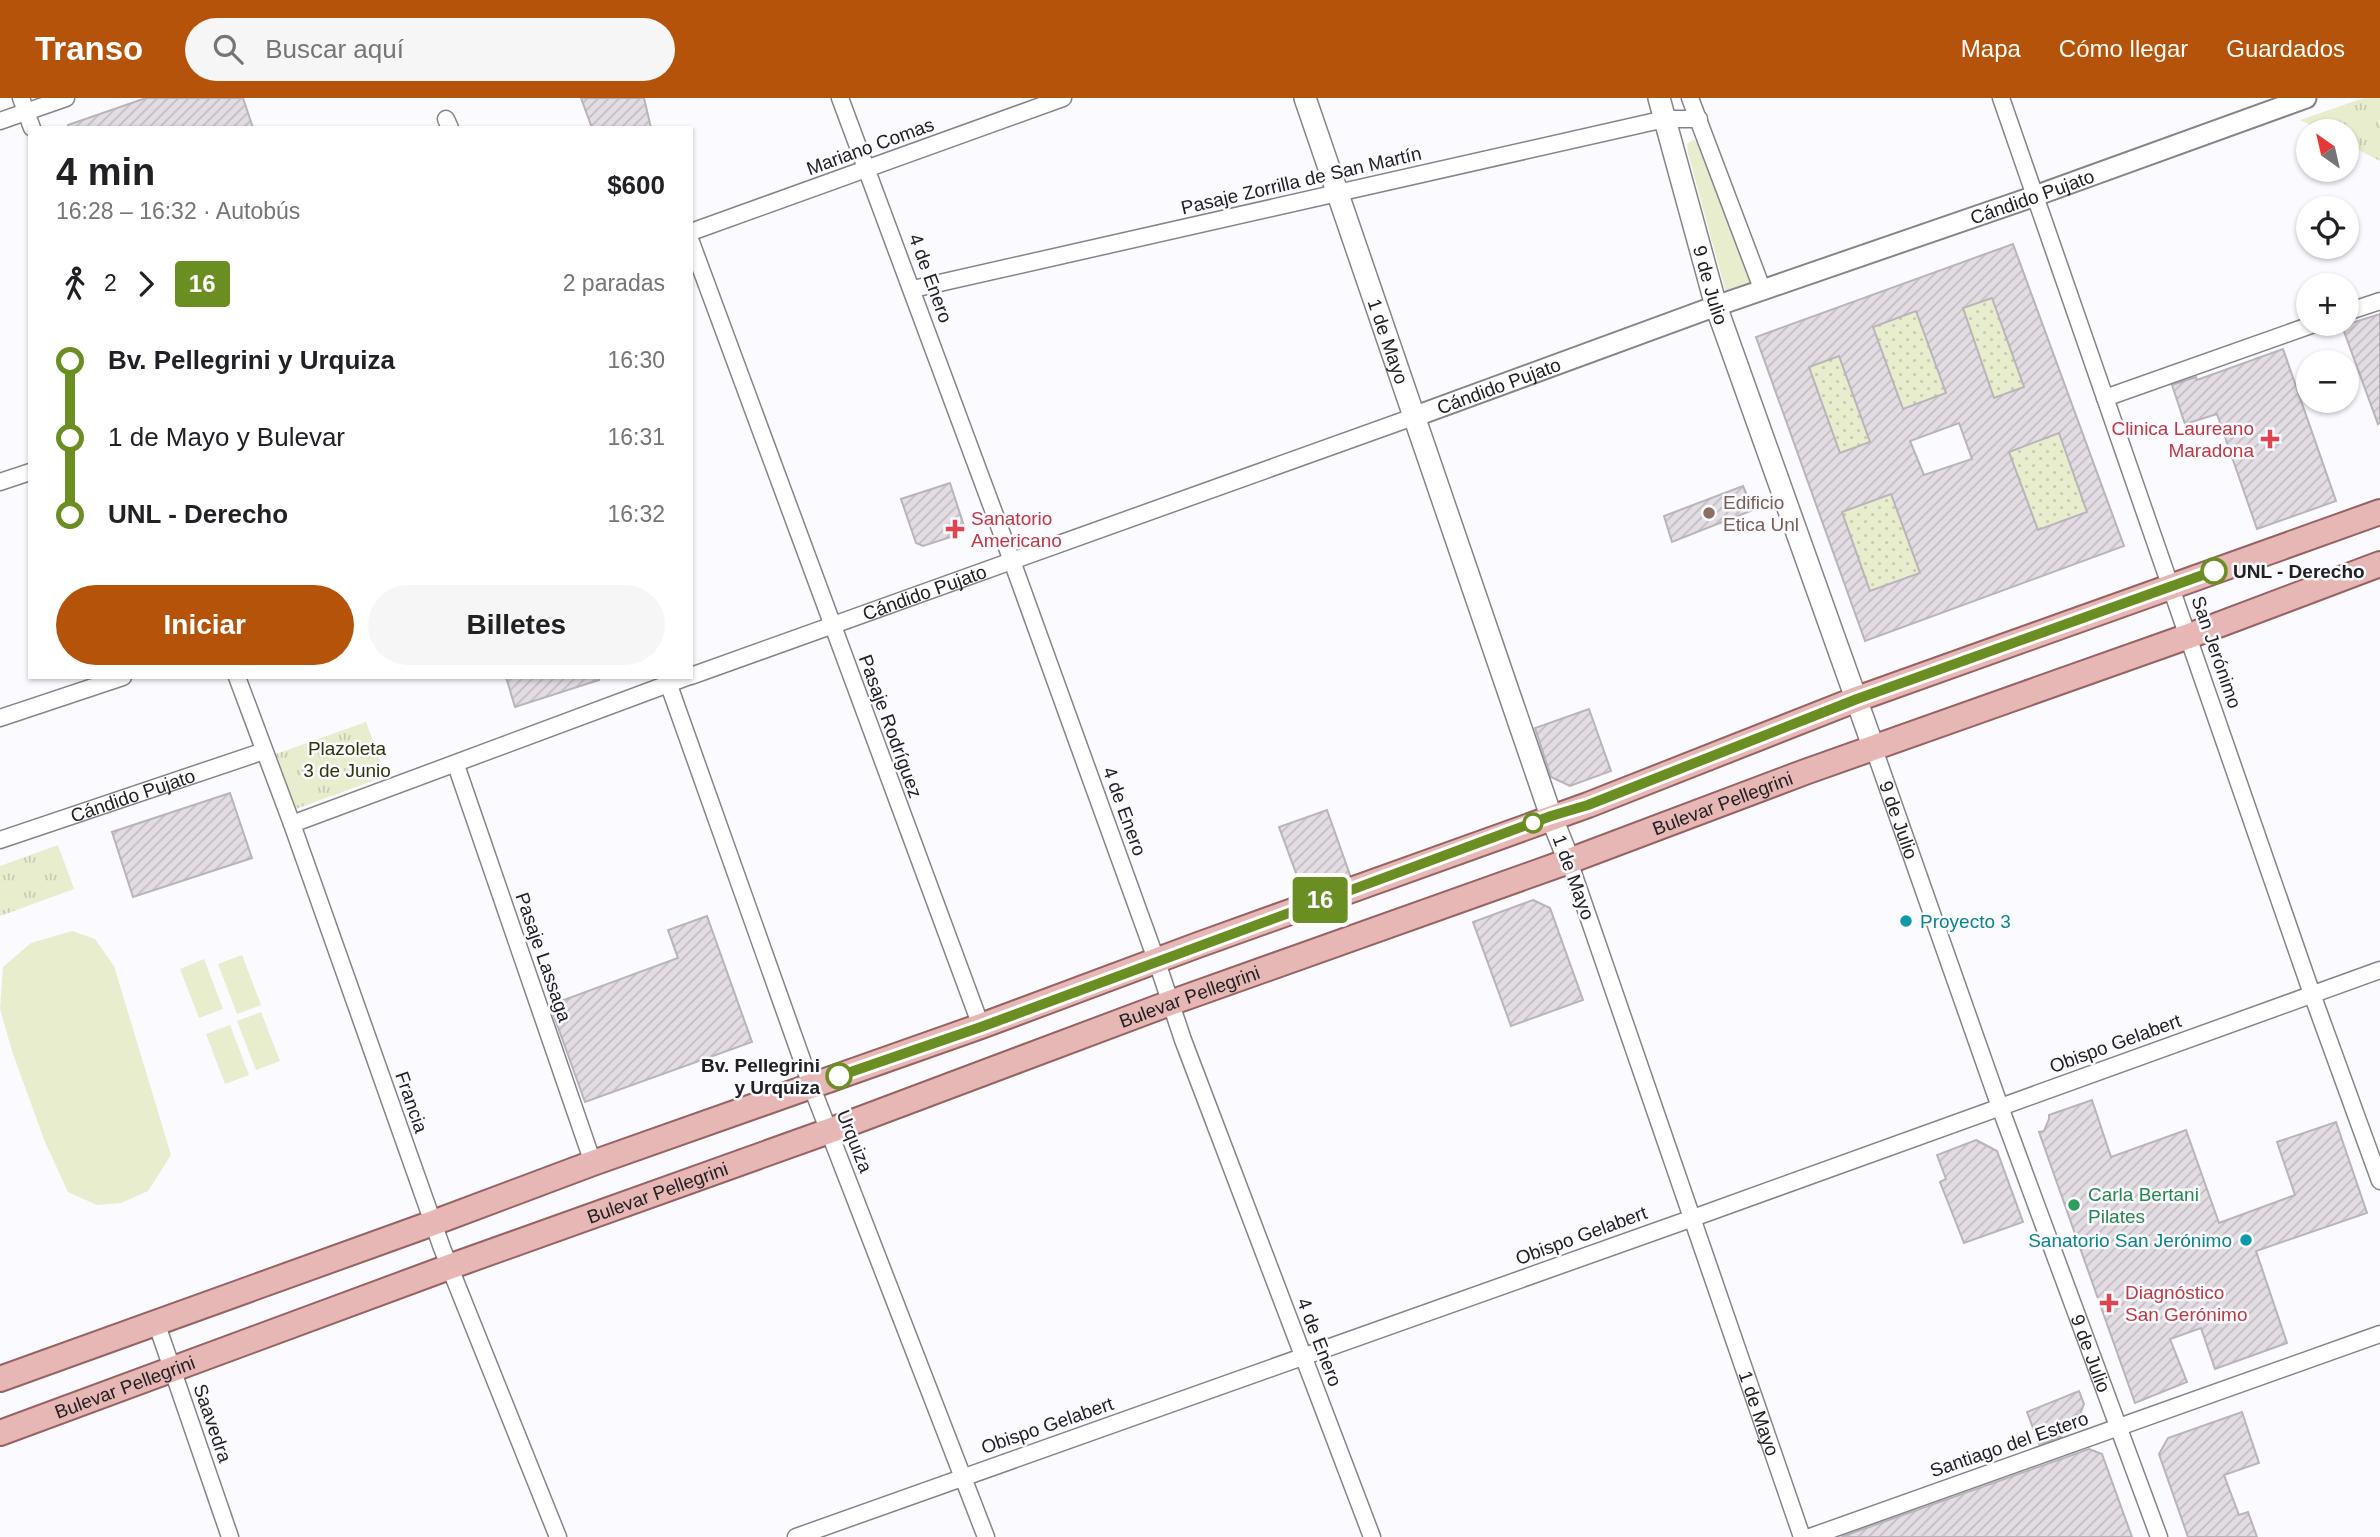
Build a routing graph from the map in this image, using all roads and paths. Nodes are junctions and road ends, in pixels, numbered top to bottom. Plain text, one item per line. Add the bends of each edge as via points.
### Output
1 (66, 98) edge
2 (840, 98) edge
3 (1063, 98) edge
4 (1305, 98) edge
5 (1659, 98) edge
6 (1690, 98) edge
7 (2001, 98) edge
8 (2306, 98) edge
9 (26, 113) edge
10 (1699, 119) junction
11 (1665, 120) junction
12 (0, 121) edge
13 (868, 170) junction
14 (1337, 193) junction
15 (2035, 196) junction
16 (693, 231) edge
17 (693, 247) edge
18 (913, 289) junction
19 (1763, 291) junction
20 (2380, 300) edge
21 (1716, 306) junction
22 (2359, 308) edge
23 (2296, 330) edge
24 (2105, 398) junction
25 (1416, 416) junction
26 (28, 473) edge
27 (0, 482) edge
28 (2380, 512) edge
29 (1012, 561) junction
30 (2380, 564) edge
31 (2172, 586) junction
32 (832, 626) junction
33 (2189, 635) junction
34 (693, 675) edge
35 (117, 679) edge
36 (238, 679) edge
37 (667, 681) edge
38 (1857, 699) junction
39 (0, 719) edge
40 (1874, 749) junction
41 (264, 751) junction
42 (456, 765) junction
43 (1551, 816) junction
44 (292, 824) junction
45 (0, 840) edge
46 (1569, 861) junction
47 (1157, 962) junction
48 (2380, 970) edge
49 (2312, 994) junction
50 (1170, 1003) junction
51 (981, 1027) junction
52 (811, 1085) junction
53 (2000, 1107) junction
54 (828, 1131) junction
55 (593, 1163) junction
56 (2380, 1181) edge
57 (1693, 1218) junction
58 (433, 1223) junction
59 (449, 1267) junction
60 (156, 1322) junction
61 (2380, 1334) edge
62 (1303, 1357) junction
63 (172, 1369) junction
64 (0, 1379) edge
65 (2118, 1428) junction
66 (0, 1433) edge
67 (963, 1476) junction
68 (230, 1537) edge
69 (558, 1537) edge
70 (796, 1537) edge
71 (986, 1537) edge
72 (1372, 1537) edge
73 (1802, 1537) edge
74 (1810, 1537) edge
75 (2160, 1537) edge

1 - 9 street
2 - 13 street, 4 de Enero
3 - 13 street, Mariano Comas
4 - 14 main road, 1 de Mayo
5 - 11 main road, 9 de Julio
6 - 10 street
7 - 15 street, San Jerónimo
8 - 15 street, Cándido Pujato
9 - 12 street
10 - 11 street, Pasaje Zorrilla de San Martín
10 - 19 street
11 - 14 street, Pasaje Zorrilla de San Martín
11 - 21 main road, 9 de Julio
13 - 16 street, Mariano Comas
13 - 18 street, 4 de Enero
14 - 18 street, Pasaje Zorrilla de San Martín
14 - 25 main road, 1 de Mayo
15 - 19 street, Cándido Pujato
15 - 24 street, San Jerónimo
17 - 32 street, Pasaje Rodríguez
18 - 29 street, 4 de Enero
19 - 21 street, Cándido Pujato
20 - 22 street
21 - 25 street, Cándido Pujato
21 - 38 main road, 9 de Julio
23 - 24 street
24 - 31 street, San Jerónimo
25 - 29 street, Cándido Pujato
25 - 43 main road, 1 de Mayo
26 - 27 street
28 - 31 main road
29 - 32 street, Cándido Pujato
29 - 47 street, 4 de Enero
30 - 33 main road, Bulevar Pellegrini
31 - 33 street, San Jerónimo
31 - 38 main road
32 - 34 street, Cándido Pujato
32 - 51 street, Pasaje Rodríguez
33 - 40 main road, Bulevar Pellegrini
33 - 49 street, San Jerónimo
35 - 39 street
36 - 41 street, Francia
37 - 42 street, Cándido Pujato
37 - 52 street, Urquiza
38 - 40 main road, 9 de Julio
38 - 43 main road
40 - 46 main road, Bulevar Pellegrini
40 - 53 street, 9 de Julio
41 - 44 street, Francia
41 - 45 street, Cándido Pujato
42 - 44 street, Cándido Pujato
42 - 55 street, Pasaje Lassaga
43 - 46 main road, 1 de Mayo
43 - 47 main road
44 - 58 street, Francia
46 - 50 main road, Bulevar Pellegrini
46 - 57 street, 1 de Mayo
47 - 50 street, 4 de Enero
47 - 51 main road
48 - 49 street, Obispo Gelabert
49 - 53 street, Obispo Gelabert
49 - 56 street, San Jerónimo
50 - 54 main road, Bulevar Pellegrini
50 - 62 street, 4 de Enero
51 - 52 main road
52 - 54 street, Urquiza
52 - 55 main road
53 - 57 street, Obispo Gelabert
53 - 65 street, 9 de Julio
54 - 59 main road, Bulevar Pellegrini
54 - 67 street, Urquiza
55 - 58 main road
57 - 62 street, Obispo Gelabert
57 - 73 street, 1 de Mayo
58 - 59 street, Francia
58 - 60 main road
59 - 63 main road, Bulevar Pellegrini
59 - 69 street, Francia
60 - 63 street, Saavedra
60 - 64 main road
61 - 65 street, Santiago del Estero
62 - 67 street, Obispo Gelabert
62 - 72 street, 4 de Enero
63 - 66 main road, Bulevar Pellegrini
63 - 68 street, Saavedra
65 - 74 street, Santiago del Estero
65 - 75 street, 9 de Julio
67 - 70 street, Obispo Gelabert
67 - 71 street, Urquiza

